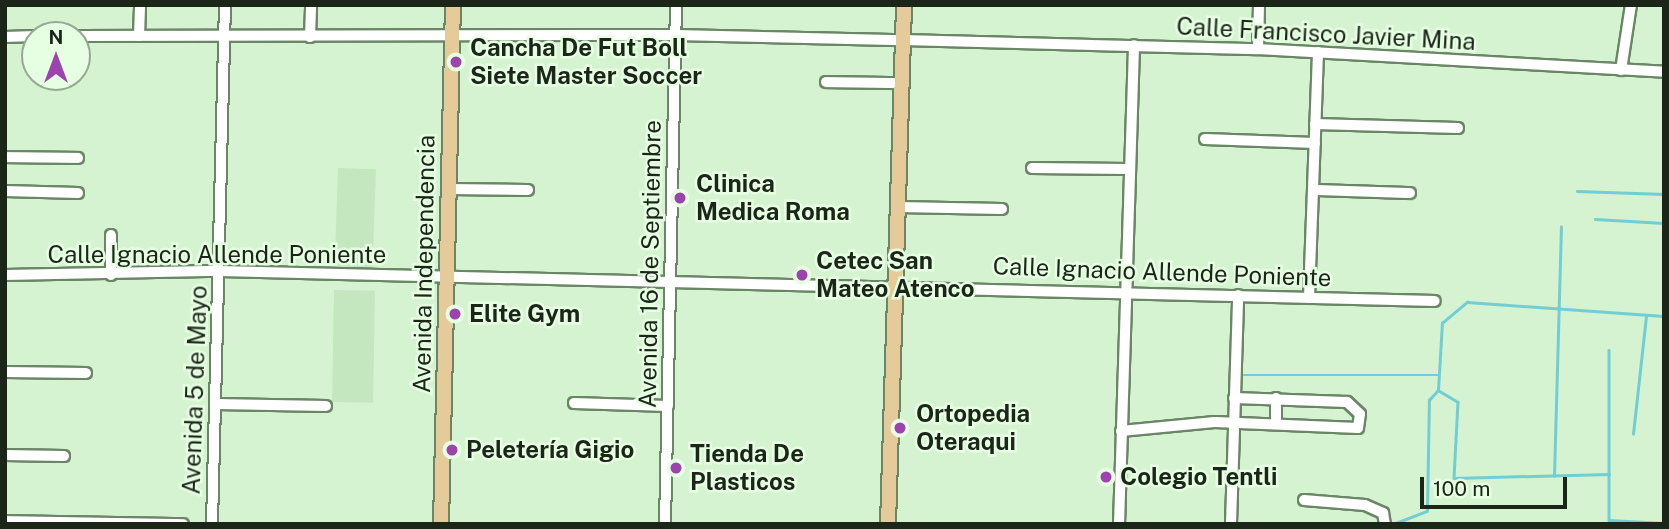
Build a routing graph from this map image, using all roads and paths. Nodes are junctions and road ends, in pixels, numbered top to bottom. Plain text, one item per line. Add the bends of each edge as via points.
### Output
1 (140, 5) edge
2 (225, 5) edge
3 (311, 5) edge
4 (453, 5) edge
5 (676, 5) edge
6 (904, 5) edge
7 (1259, 5) edge
8 (1631, 5) edge
9 (676, 35) junction
10 (91, 36) edge
11 (139, 36) junction
12 (224, 36) junction
13 (453, 36) junction
14 (310, 37) junction
15 (903, 40) junction
16 (1134, 46) junction
17 (1258, 49) junction
18 (1318, 52) junction
19 (1621, 70) junction
20 (1664, 72) edge
21 (826, 82) dead end
22 (902, 83) junction
23 (1315, 124) junction
24 (1458, 128) dead end
25 (1205, 139) dead end
26 (1315, 143) junction
27 (5, 157) edge
28 (79, 158) dead end
29 (1032, 168) dead end
30 (1127, 169) junction
31 (449, 189) junction
32 (527, 190) dead end
33 (5, 191) edge
34 (1314, 191) junction
35 (78, 193) dead end
36 (1410, 193) dead end
37 (898, 207) junction
38 (1002, 209) dead end
39 (111, 236) dead end
40 (220, 271) junction
41 (5, 275) edge
42 (111, 275) junction
43 (447, 278) junction
44 (671, 281) junction
45 (895, 285) junction
46 (1126, 290) junction
47 (1238, 295) junction
48 (1309, 298) junction
49 (1436, 301) dead end
50 (5, 372) edge
51 (86, 373) dead end
52 (1234, 398) junction
53 (1276, 398) junction
54 (574, 403) dead end
55 (216, 404) junction
56 (326, 406) dead end
57 (668, 406) junction
58 (1233, 423) junction
59 (1276, 425) junction
60 (1121, 431) junction
61 (5, 455) edge
62 (64, 456) dead end
63 (1304, 500) dead end
64 (5, 521) edge
65 (183, 524) edge
66 (212, 524) edge
67 (441, 524) edge
68 (665, 524) edge
69 (888, 524) edge
70 (1119, 524) edge
71 (1231, 524) edge
72 (1385, 524) edge

1 - 11 street
2 - 12 street, Avenida 5 de Mayo
3 - 14 street
4 - 13 main road, Avenida Independencia
5 - 9 street, Avenida 16 de Septiembre
6 - 15 main road
7 - 17 street
8 - 19 street
9 - 13 street, Calle Francisco Javier Mina
9 - 15 street, Calle Francisco Javier Mina
9 - 44 street, Avenida 16 de Septiembre
10 - 11 street, Calle Francisco Javier Mina
11 - 12 street, Calle Francisco Javier Mina
12 - 14 street, Calle Francisco Javier Mina
12 - 40 street, Avenida 5 de Mayo
13 - 14 street, Calle Francisco Javier Mina
13 - 31 main road, Avenida Independencia
15 - 16 street, Calle Francisco Javier Mina
15 - 22 main road
16 - 17 street, Calle Francisco Javier Mina
16 - 30 street
17 - 18 street, Calle Francisco Javier Mina
18 - 19 street, Calle Francisco Javier Mina
18 - 23 street
19 - 20 street, Calle Francisco Javier Mina
21 - 22 street
22 - 37 main road
23 - 24 street
23 - 26 street
25 - 26 street
26 - 34 street
27 - 28 street
29 - 30 street
30 - 46 street
31 - 32 street
31 - 43 main road, Avenida Independencia
33 - 35 street
34 - 36 street
34 - 48 street
37 - 38 street
37 - 45 main road
39 - 42 street
40 - 42 street, Calle Ignacio Allende Poniente
40 - 43 street, Calle Ignacio Allende Poniente
40 - 55 street, Avenida 5 de Mayo
41 - 42 street, Calle Ignacio Allende Poniente
43 - 44 street, Calle Ignacio Allende Poniente
43 - 67 main road, Avenida Independencia
44 - 45 street, Calle Ignacio Allende Poniente
44 - 57 street, Avenida 16 de Septiembre
45 - 46 street, Calle Ignacio Allende Poniente
45 - 69 main road
46 - 47 street, Calle Ignacio Allende Poniente
46 - 60 street
47 - 48 street, Calle Ignacio Allende Poniente
47 - 52 street
48 - 49 street, Calle Ignacio Allende Poniente
50 - 51 street
52 - 53 street
52 - 58 street
53 - 59 street
53 - 59 street via 1347,402 1360,414 1359,428
54 - 57 street
55 - 56 street
55 - 66 street, Avenida 5 de Mayo
57 - 68 street, Avenida 16 de Septiembre
58 - 59 street
58 - 60 street
58 - 71 street
60 - 70 street
61 - 62 street
63 - 72 street via 1378,509
64 - 65 street

